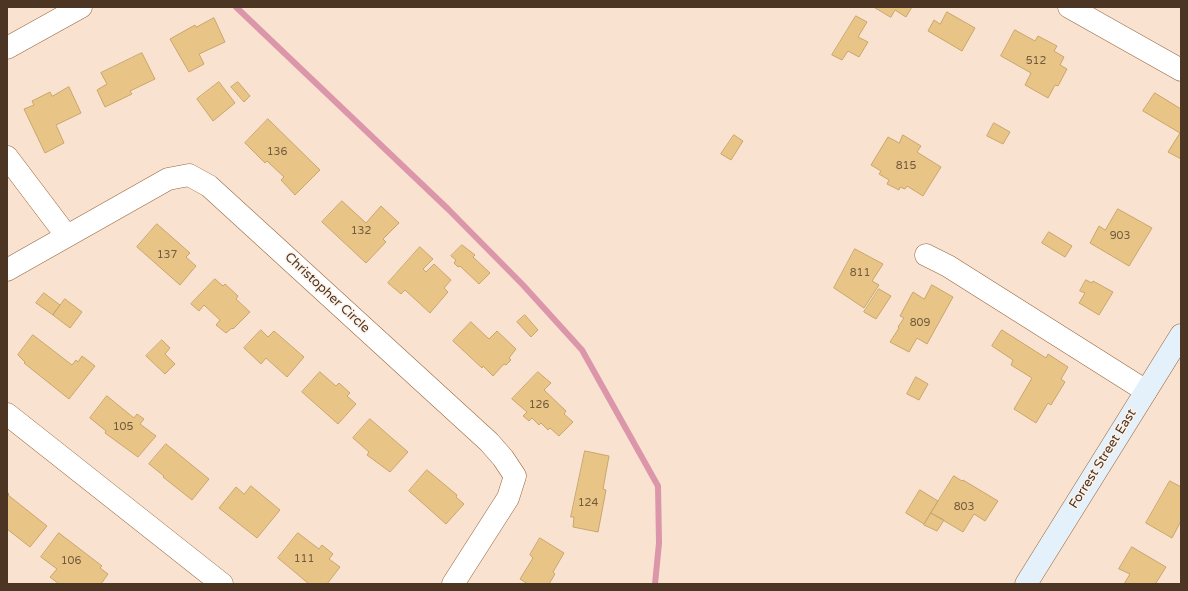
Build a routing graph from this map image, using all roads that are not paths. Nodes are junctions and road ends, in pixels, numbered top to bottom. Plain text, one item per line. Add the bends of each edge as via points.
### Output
1 (80, 7) edge
2 (1069, 7) edge
3 (7, 48) edge
4 (1181, 70) edge
5 (7, 157) edge
6 (66, 235) junction
7 (926, 255) dead end
8 (7, 270) edge
9 (1181, 335) edge
10 (1146, 391) junction
11 (7, 414) edge
12 (222, 584) edge
13 (453, 584) edge
14 (1026, 584) edge

1 - 3 street
2 - 4 street
5 - 6 street
6 - 8 street, Christopher Circle
6 - 13 street, Christopher Circle via 168,179 189,175 209,186 489,442 515,476 508,498
7 - 10 street via 948,266
9 - 10 main road, Forrest Street East
10 - 14 main road, Forrest Street East
11 - 12 street

